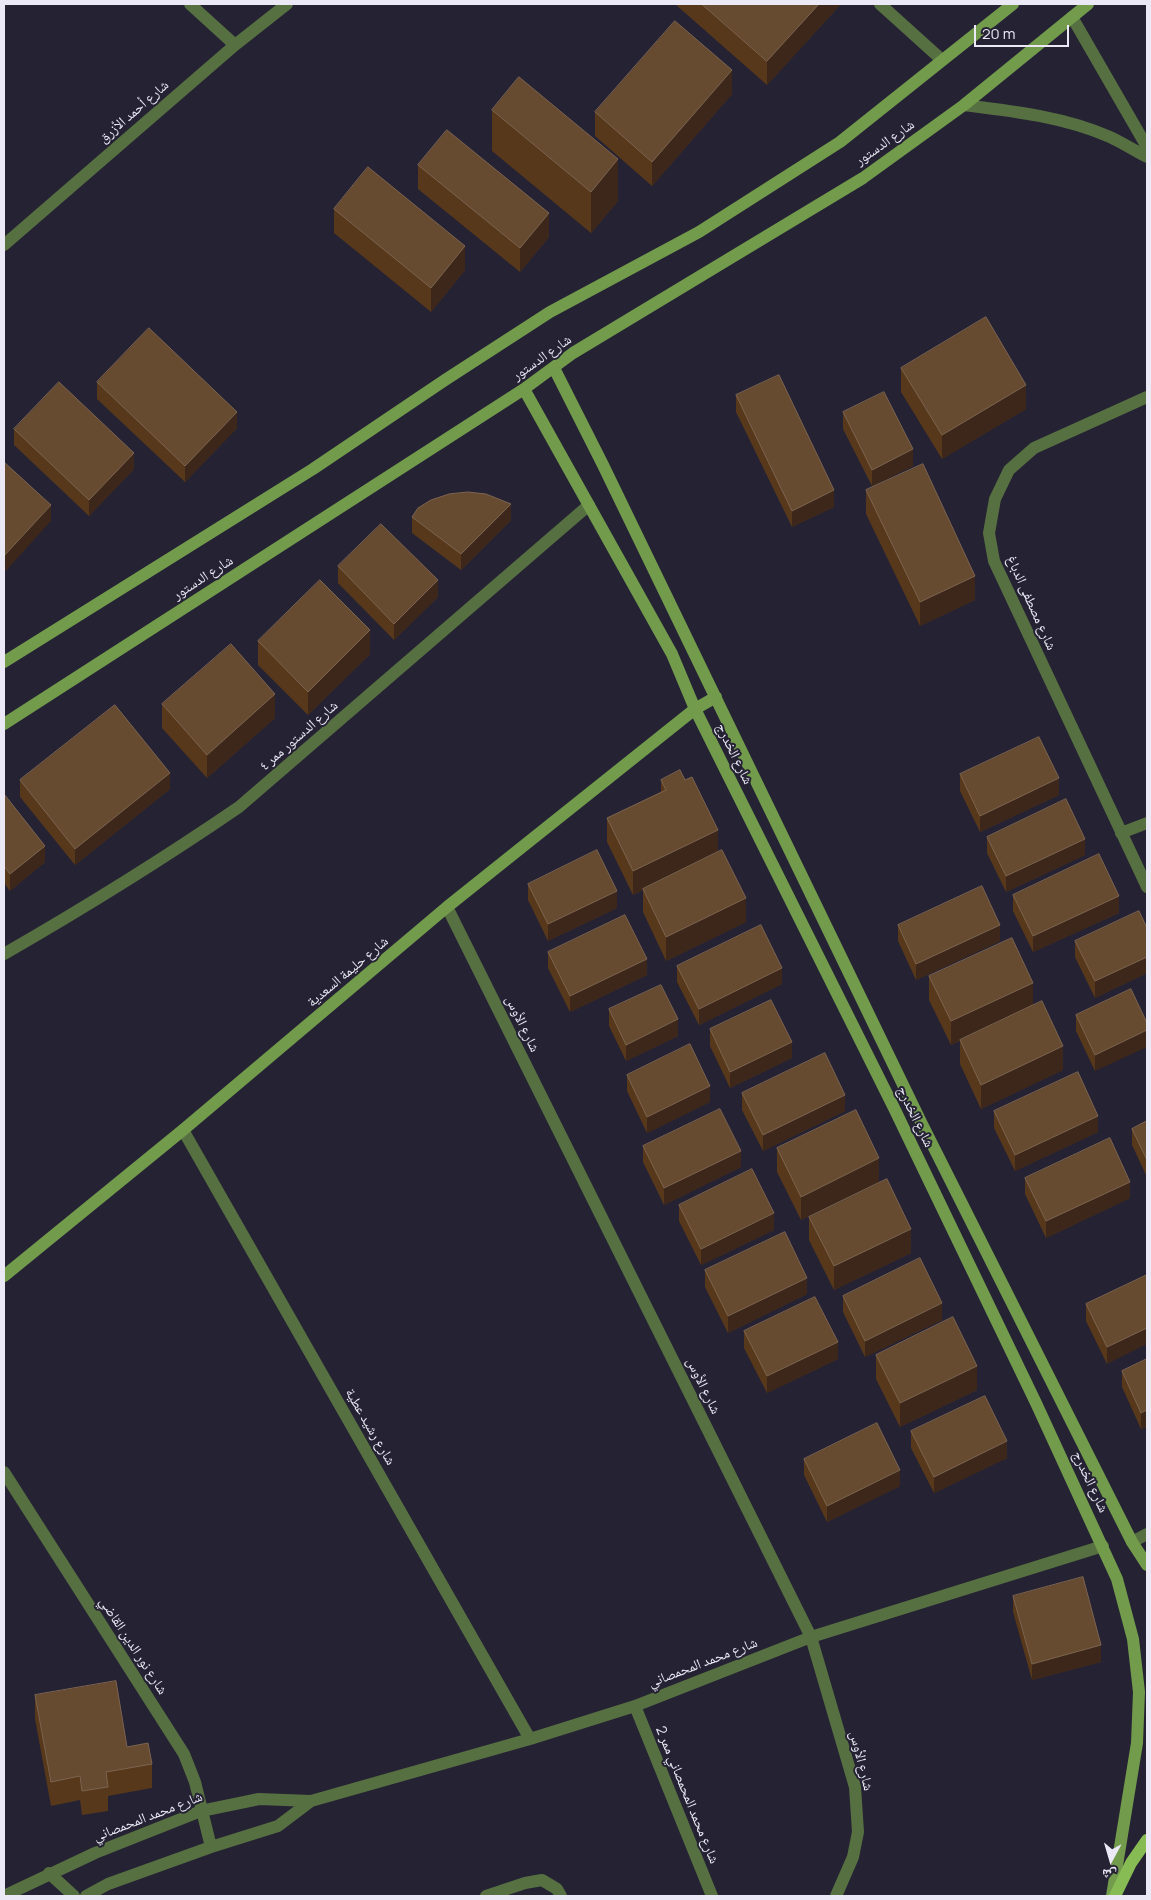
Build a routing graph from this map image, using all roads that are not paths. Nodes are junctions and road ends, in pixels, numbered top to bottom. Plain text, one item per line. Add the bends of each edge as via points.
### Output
1 (190, 4) edge
2 (287, 4) edge
3 (880, 4) edge
4 (1013, 4) edge
5 (1088, 4) edge
6 (1072, 17) junction
7 (235, 45) junction
8 (942, 60) junction
9 (964, 106) junction
10 (1147, 147) edge
11 (1147, 157) edge
12 (4, 245) edge
13 (554, 368) junction
14 (524, 389) junction
15 (1147, 397) edge
16 (589, 505) junction
17 (4, 662) edge
18 (716, 697) junction
19 (696, 709) junction
20 (4, 724) edge
21 (1147, 823) edge
22 (1121, 833) junction
23 (1147, 887) edge
24 (447, 907) junction
25 (4, 954) edge
26 (183, 1130) junction
27 (4, 1276) edge
28 (4, 1472) edge
29 (1147, 1534) edge
30 (1132, 1542) junction
31 (1103, 1546) junction
32 (1147, 1565) edge
33 (811, 1637) junction
34 (635, 1706) junction
35 (530, 1739) junction
36 (311, 1801) junction
37 (201, 1811) junction
38 (1147, 1840) edge
39 (211, 1847) junction
40 (49, 1873) junction
41 (4, 1896) edge
42 (74, 1896) edge
43 (86, 1896) edge
44 (486, 1896) edge
45 (561, 1896) edge
46 (712, 1896) edge
47 (836, 1896) edge
48 (1113, 1896) edge

1 - 7 street
2 - 7 street, شارع أحمد الأزرق
3 - 8 street
4 - 8 street, شارع الدستور
5 - 6 street, شارع الدستور
6 - 9 street, شارع الدستور
6 - 10 street
7 - 12 street, شارع أحمد الأزرق
8 - 17 street, شارع الدستور via 840,142 699,232 550,312 313,469
9 - 11 street via 1015,111 1076,125 1110,137
9 - 13 street, شارع الدستور via 863,178 573,353
13 - 14 street, شارع الدستور
13 - 18 street, شارع الخدرج
14 - 16 street, شارع الخدرج
14 - 20 street, شارع الدستور
15 - 22 street, شارع مصطفى الدباغ via 1034,448 1009,470 995,499 989,533 994,561
16 - 19 street, شارع الخدرج via 672,654
16 - 25 street, شارع الدستور ممر ٤ via 239,807 184,845
18 - 19 street, شارع حليمة السعدية
18 - 30 street, شارع الخدرج via 922,1124
19 - 24 street, شارع حليمة السعدية
19 - 31 street, شارع الخدرج via 894,1108
21 - 22 street
22 - 23 street, شارع مصطفى الدباغ
24 - 26 street, شارع حليمة السعدية
24 - 33 street, شارع الأوس
26 - 27 street, شارع حليمة السعدية
26 - 35 street, شارع رشيد عطية
28 - 37 street, شارع نور الدين القاضي via 184,1754 195,1782
29 - 30 street
30 - 32 street, شارع الخدرج
31 - 33 street, شارع محمد المحمصاني
31 - 48 street, شارع الخدرج via 1118,1579 1133,1639 1139,1692 1137,1743
33 - 34 street, شارع محمد المحمصاني
33 - 47 street, شارع الأوس via 855,1787 858,1832 853,1857
34 - 35 street, شارع محمد المحمصاني
34 - 46 street, شارع محمد المحمصاني ممر 2
35 - 36 street, شارع محمد المحمصاني
36 - 37 street, شارع محمد المحمصاني via 259,1799
36 - 39 street, شارع محمد المحمصاني via 278,1826
37 - 39 street, شارع نور الدين القاضي
37 - 40 street, شارع محمد المحمصاني
38 - 48 main road
39 - 43 street, شارع محمد المحمصاني via 108,1884
40 - 41 street, شارع محمد المحمصاني
40 - 42 street
44 - 45 street via 525,1882 542,1880 557,1889

